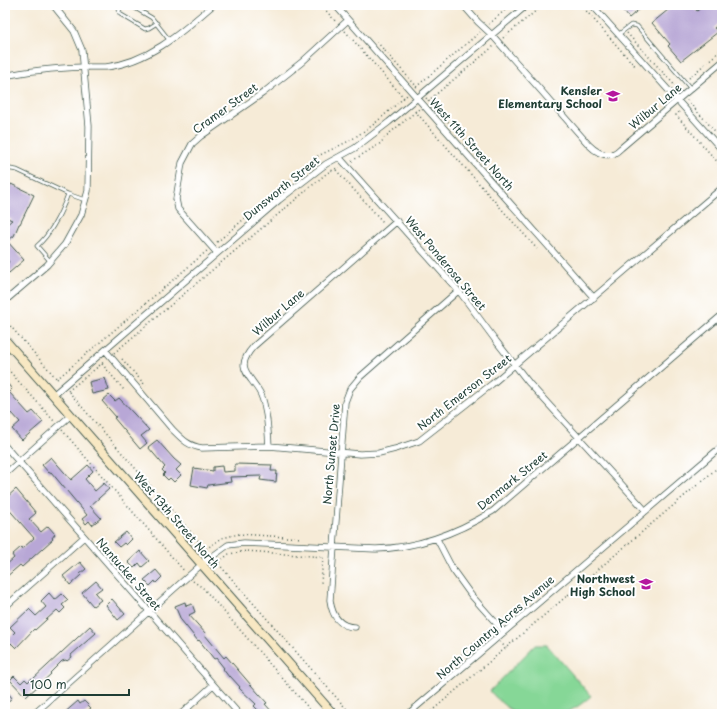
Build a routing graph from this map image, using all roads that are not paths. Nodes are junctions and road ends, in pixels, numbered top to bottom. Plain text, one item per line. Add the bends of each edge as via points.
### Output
1 (53, 5) edge
2 (122, 5) edge
3 (130, 5) edge
4 (214, 5) edge
5 (335, 5) edge
6 (463, 5) edge
7 (527, 5) edge
8 (592, 5) edge
9 (348, 20) junction
10 (157, 23) junction
11 (619, 34) junction
12 (492, 35) junction
13 (170, 41) junction
14 (722, 62) edge
15 (83, 67) junction
16 (5, 76) edge
17 (691, 89) junction
18 (418, 98) junction
19 (677, 100) junction
20 (722, 150) edge
21 (339, 157) junction
22 (5, 168) edge
23 (722, 188) edge
24 (68, 194) junction
25 (85, 200) junction
26 (397, 221) junction
27 (217, 253) junction
28 (50, 261) junction
29 (458, 291) junction
30 (6, 297) edge
31 (594, 298) junction
32 (722, 315) edge
33 (5, 340) edge
34 (105, 350) junction
35 (514, 365) junction
36 (53, 395) junction
37 (71, 415) junction
38 (579, 438) junction
39 (5, 446) edge
40 (269, 446) junction
41 (722, 446) edge
42 (341, 453) junction
43 (19, 462) junction
44 (5, 474) edge
45 (646, 511) junction
46 (84, 537) junction
47 (437, 539) junction
48 (333, 547) junction
49 (202, 564) junction
50 (5, 606) edge
51 (149, 611) junction
52 (355, 627) dead end
53 (504, 632) junction
54 (213, 685) junction
55 (34, 714) edge
56 (181, 714) edge
57 (239, 714) edge
58 (333, 714) edge
59 (408, 714) edge

1 - 15 street via 74,32 82,50
2 - 10 lane via 120,14 145,29
3 - 10 lane
4 - 13 street
5 - 9 street, West 11th Street North
6 - 12 street
7 - 12 street, Dunsworth Street
8 - 11 street
9 - 18 street, West 11th Street North
9 - 27 street, Cramer Street via 263,93 201,136 186,153 176,190 178,209
10 - 13 lane
11 - 17 lane via 631,24 637,26
11 - 19 street
12 - 18 street, Dunsworth Street
12 - 19 street, Wilbur Lane via 596,152 612,154
13 - 15 street via 125,62
14 - 17 street, Wilbur Lane
15 - 16 street via 38,70
15 - 25 street via 89,126 88,191
17 - 19 street, Wilbur Lane
18 - 21 street, Dunsworth Street via 355,148
18 - 31 street, West 11th Street North
19 - 20 street
21 - 26 street, West Ponderosa Street
21 - 27 street, Dunsworth Street via 285,196
22 - 24 lane via 17,170
23 - 31 street, North Emerson Street
24 - 25 lane
24 - 28 lane via 48,233 37,246
25 - 28 street via 81,215 65,244
26 - 29 street, West Ponderosa Street
26 - 40 street, Wilbur Lane via 246,354 246,373 260,392 266,410
27 - 34 street, Dunsworth Street
28 - 30 street
29 - 35 street, West Ponderosa Street
29 - 42 street, North Sunset Drive via 360,377 350,389 345,402
31 - 35 street, North Emerson Street
32 - 38 street, Denmark Street
33 - 36 street, West 13th Street North
34 - 36 street, Dunsworth Street
34 - 40 street, North Emerson Street via 172,430 193,447
35 - 38 street, West Ponderosa Street
35 - 42 street, North Emerson Street via 419,441 379,453
36 - 37 street, West 13th Street North
37 - 43 street
37 - 49 street, West 13th Street North
38 - 45 street, West Ponderosa Street
38 - 47 street, Denmark Street via 493,511
39 - 43 street, Nantucket Street
40 - 42 street, North Emerson Street
41 - 45 street, North Country Acres Avenue
42 - 48 street, North Sunset Drive
43 - 44 street
43 - 46 street, Nantucket Street
45 - 53 street, North Country Acres Avenue
46 - 50 street
46 - 51 street, Nantucket Street
47 - 48 street, Denmark Street via 394,549
47 - 53 street via 453,570 471,595
48 - 49 street, Denmark Street via 235,543 228,545
48 - 52 street, North Sunset Drive via 331,608 346,627
49 - 51 street, Denmark Street
49 - 58 street, West 13th Street North
51 - 54 street, Nantucket Street
51 - 55 street, Denmark Street
53 - 59 street, North Country Acres Avenue
54 - 56 street
54 - 57 street, Nantucket Street

